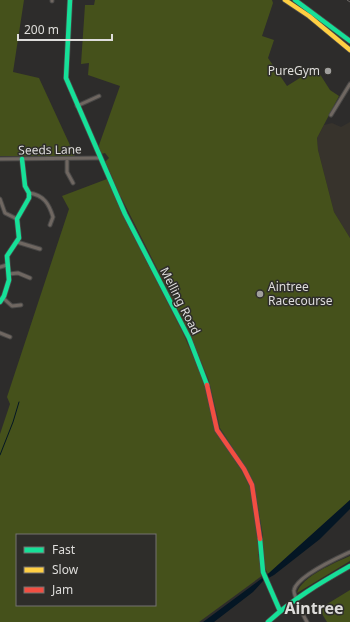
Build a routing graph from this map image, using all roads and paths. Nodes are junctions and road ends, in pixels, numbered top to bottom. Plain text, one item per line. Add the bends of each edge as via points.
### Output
1 (70, 0) edge
2 (285, 0) edge
3 (295, 0) edge
4 (350, 41) edge
5 (350, 50) edge
6 (350, 84) edge
7 (99, 96) dead end
8 (77, 106) junction
9 (331, 115) dead end
10 (100, 158) junction
11 (0, 159) edge
12 (22, 159) junction
13 (67, 159) junction
14 (75, 175) dead end
15 (70, 177) junction
16 (73, 183) dead end
17 (29, 193) junction
18 (0, 199) edge
19 (1, 210) edge
20 (17, 219) junction
21 (50, 225) dead end
22 (17, 242) junction
23 (40, 249) dead end
24 (7, 265) junction
25 (0, 267) edge
26 (9, 274) junction
27 (30, 278) dead end
28 (2, 300) edge
29 (21, 305) dead end
30 (0, 334) edge
31 (10, 337) dead end
32 (350, 552) edge
33 (350, 566) edge
34 (297, 598) junction
35 (280, 611) junction
36 (268, 622) edge
37 (307, 622) edge

1 - 8 main road, Melling Road via 65,73
2 - 5 main road
3 - 4 main road
6 - 9 street
7 - 8 street
8 - 10 main road, Melling Road
10 - 13 street, Seeds Lane
10 - 35 main road, Melling Road via 132,228 189,338 208,387 217,430 252,485 259,529 260,558
11 - 12 street, Seeds Lane
12 - 13 street, Seeds Lane
12 - 17 main road via 25,186
13 - 15 street via 67,172
14 - 15 street
15 - 16 street
17 - 20 main road
17 - 21 street via 37,194 44,199 53,217
18 - 19 street
19 - 20 street via 7,216
20 - 22 main road
22 - 23 street
22 - 24 main road via 9,251
24 - 25 street
24 - 26 main road
26 - 27 street via 22,274
26 - 28 main road via 8,288
28 - 29 street via 12,306
30 - 31 street
32 - 34 street via 331,560 302,580 294,591
33 - 34 main road
34 - 35 main road
34 - 37 street
35 - 36 main road

